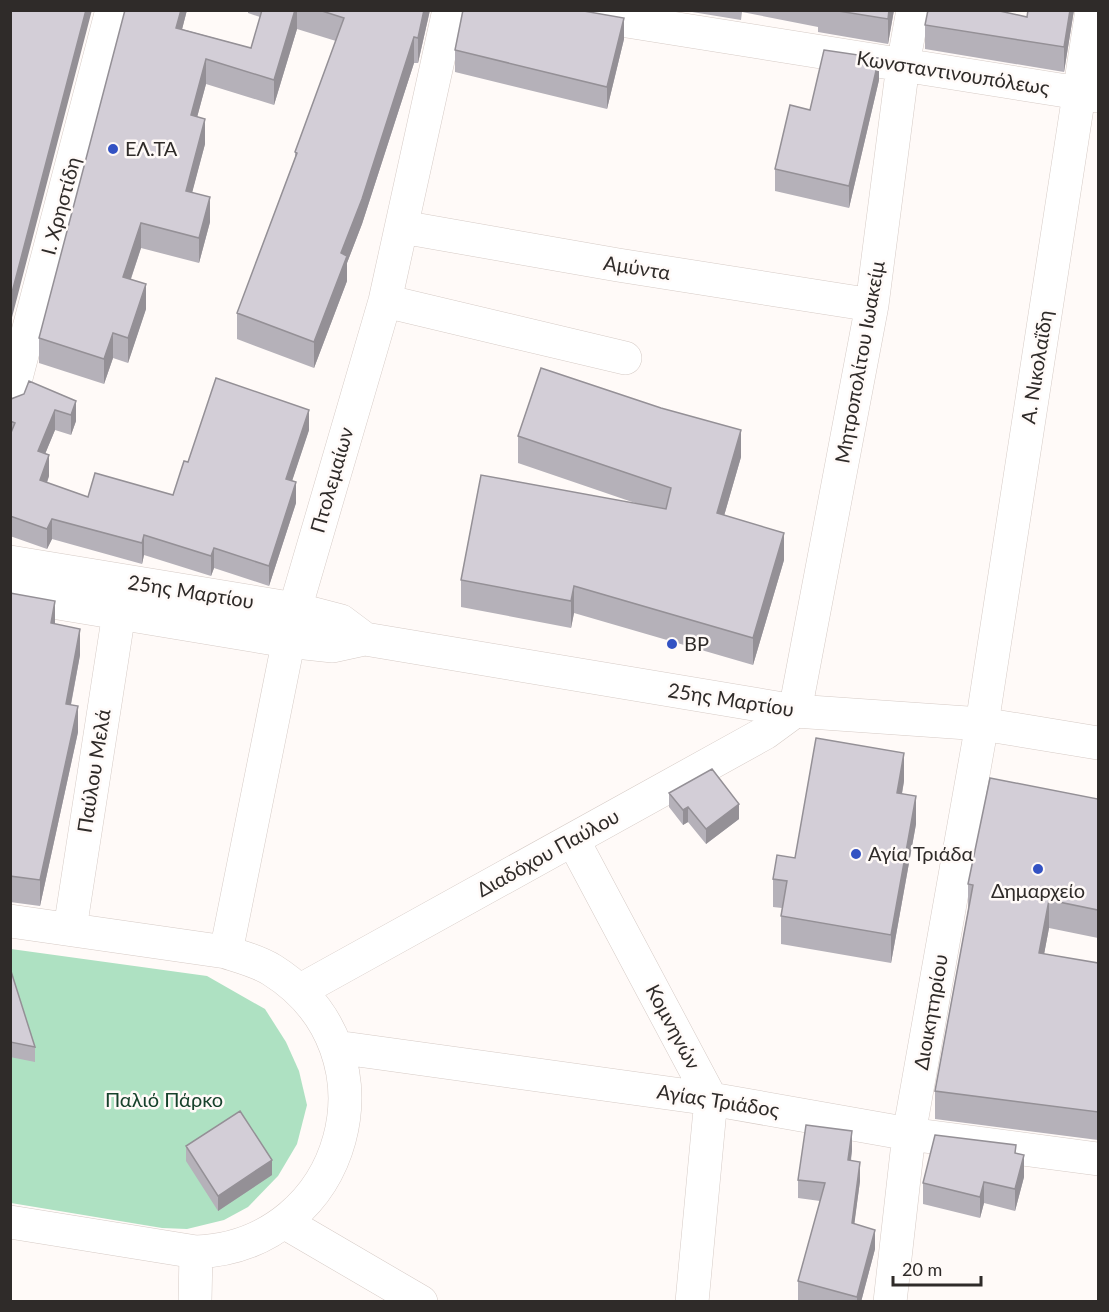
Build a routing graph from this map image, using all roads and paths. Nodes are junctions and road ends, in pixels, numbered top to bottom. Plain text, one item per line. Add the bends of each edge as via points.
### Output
1 (112, 10) edge
2 (449, 10) edge
3 (558, 10) edge
4 (913, 10) edge
5 (1092, 10) edge
6 (903, 65) junction
7 (1089, 94) edge
8 (402, 227) junction
9 (385, 301) junction
10 (872, 305) junction
11 (625, 358) dead end
12 (10, 401) edge
13 (10, 562) edge
14 (10, 595) edge
15 (295, 609) junction
16 (119, 613) junction
17 (365, 639) junction
18 (287, 641) junction
19 (795, 711) junction
20 (982, 724) junction
21 (1098, 743) edge
22 (573, 840) junction
23 (10, 921) edge
24 (70, 929) junction
25 (226, 952) junction
26 (299, 991) junction
27 (336, 1047) junction
28 (711, 1099) junction
29 (909, 1134) junction
30 (1098, 1160) edge
31 (10, 1222) edge
32 (284, 1222) junction
33 (196, 1252) junction
34 (195, 1302) edge
35 (421, 1302) edge
36 (692, 1302) edge
37 (890, 1302) edge

1 - 12 street, Ι. Χρηστίδη
2 - 8 street, Πτολεμαίων
3 - 6 street, Κωνσταντινουπόλεως
4 - 6 street, Μητροπολίτου Ιωακείμ
5 - 7 street, Α. Νικολαΐδη
6 - 7 street, Κωνσταντινουπόλεως
6 - 10 street, Μητροπολίτου Ιωακείμ
7 - 20 street, Α. Νικολαΐδη
8 - 9 street, Πτολεμαίων
8 - 10 street, Αμύντα
9 - 11 street
9 - 15 street, Πτολεμαίων
10 - 19 street, Μητροπολίτου Ιωακείμ
13 - 15 street, 25ης Μαρτίου
14 - 16 street, 25ης Μαρτίου
15 - 17 street, 25ης Μαρτίου via 341,621
15 - 18 street, Πτολεμαίων
16 - 18 street, 25ης Μαρτίου
16 - 24 street, Παύλου Μελά
17 - 18 street, 25ης Μαρτίου via 333,646
17 - 19 street, 25ης Μαρτίου
18 - 25 street, Πτολεμαίων
19 - 20 street, 25ης Μαρτίου
19 - 22 street, Διαδόχου Παύλου via 765,733
20 - 21 street, 25ης Μαρτίου
20 - 29 street, Διοικητηρίου
22 - 26 street, Διαδόχου Παύλου
22 - 28 street, Κομνηνών
23 - 24 street
24 - 25 street
25 - 26 street via 272,970
26 - 27 street via 324,1023
27 - 28 street, Αγίας Τριάδος
27 - 32 street via 346,1093 339,1142 317,1188
28 - 29 street, Αγίας Τριάδος
28 - 36 street
29 - 30 street, Αγίας Τριάδος
29 - 37 street, Διοικητηρίου
31 - 33 street
32 - 33 street via 236,1246
32 - 35 street
33 - 34 street

